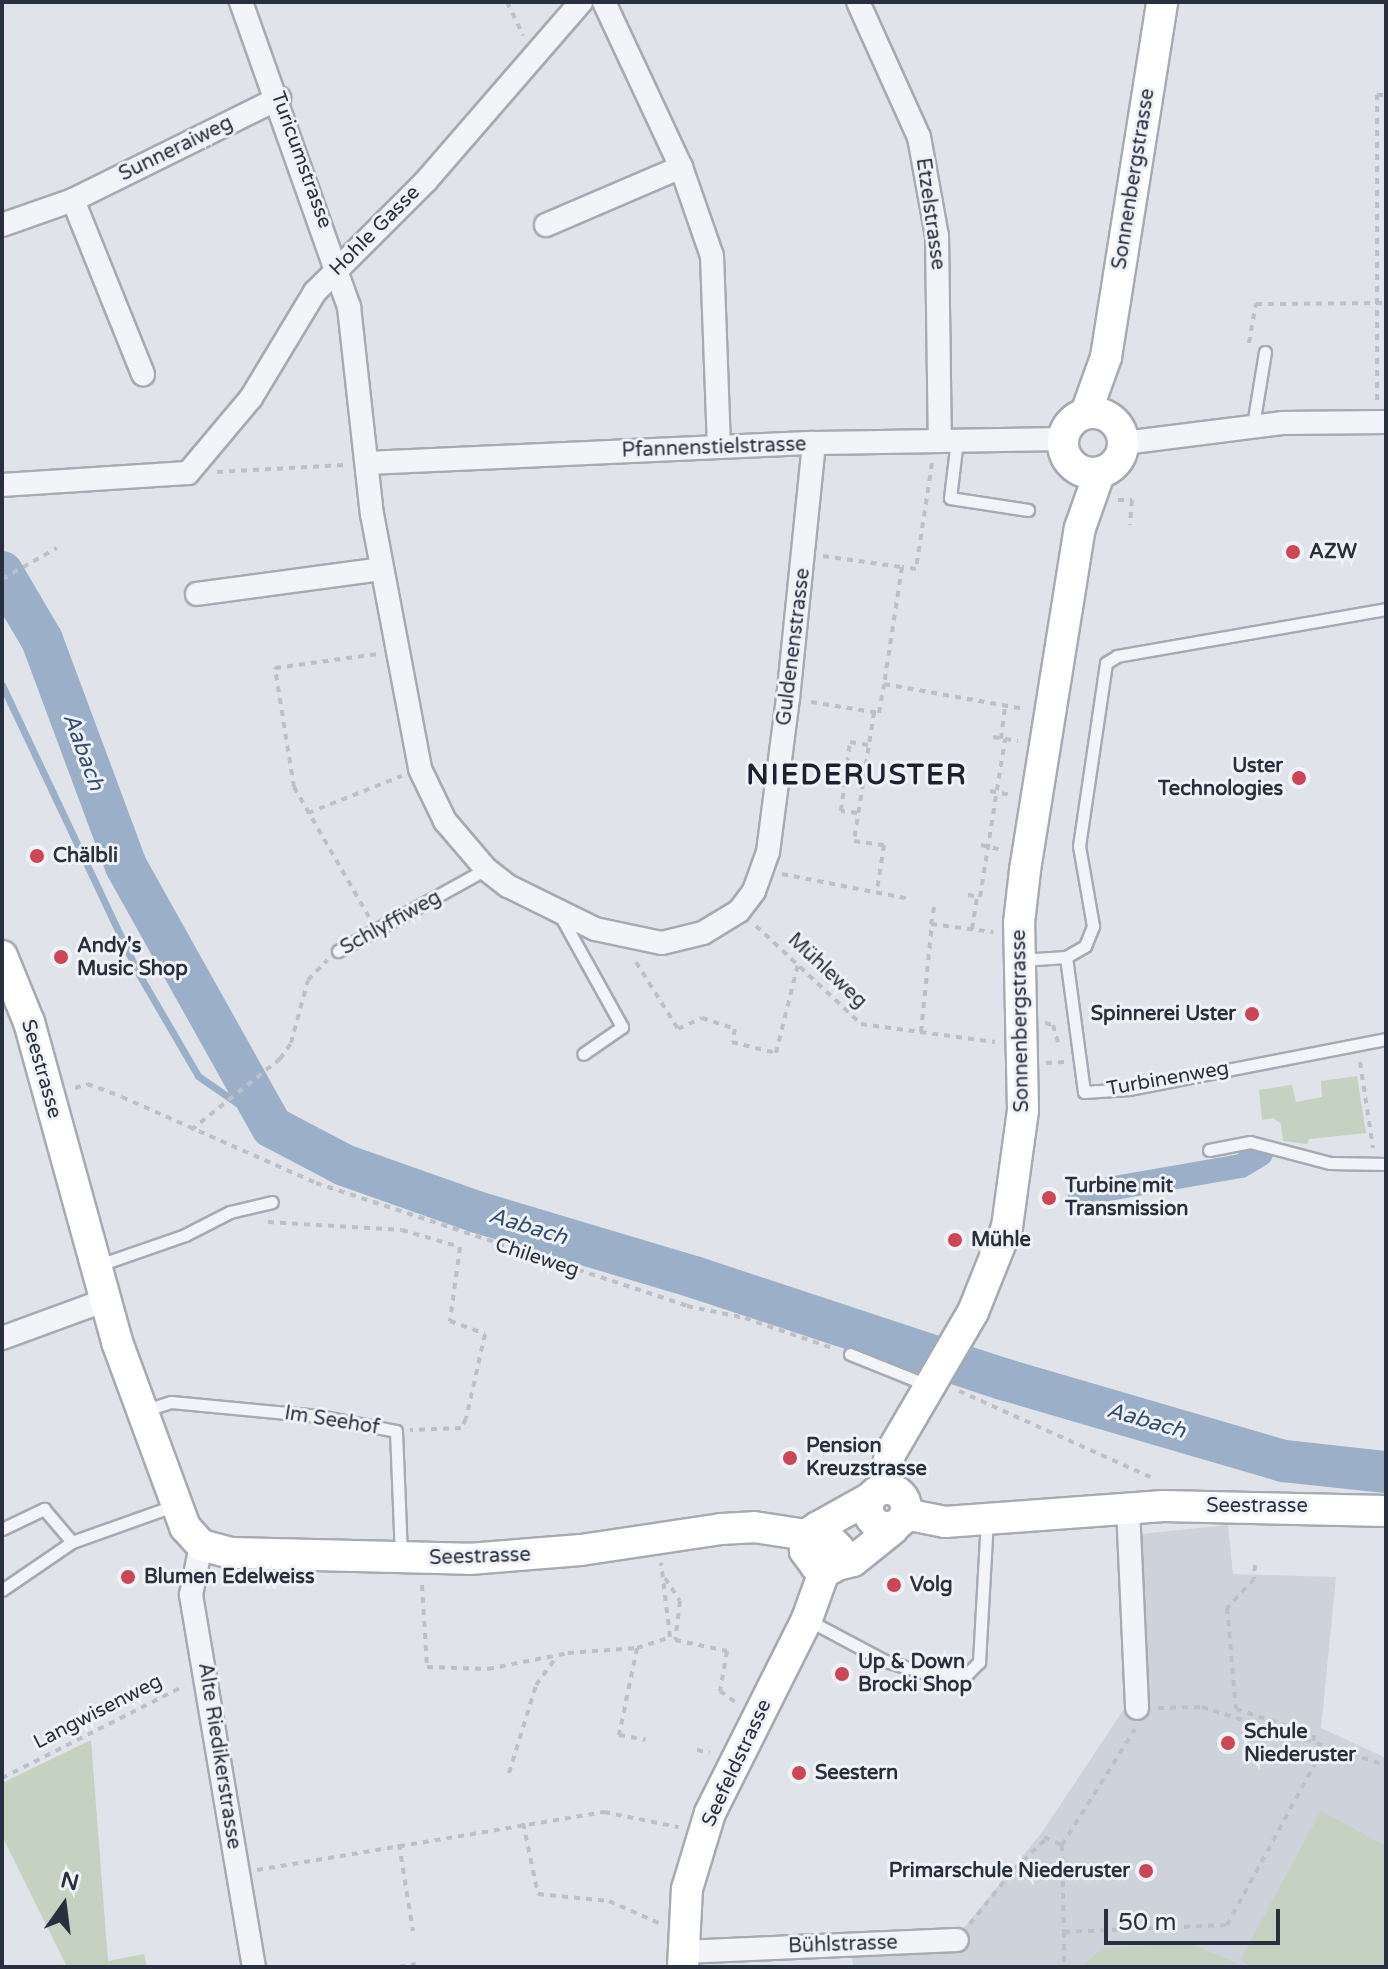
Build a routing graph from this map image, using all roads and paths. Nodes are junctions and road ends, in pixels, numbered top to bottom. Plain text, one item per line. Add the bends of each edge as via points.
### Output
1 (241, 2) edge
2 (507, 2) edge
3 (581, 2) edge
4 (604, 2) edge
5 (858, 2) edge
6 (1162, 2) edge
7 (538, 50) junction
8 (1386, 95) edge
9 (279, 98) junction
10 (681, 167) junction
11 (73, 200) junction
12 (2, 225) edge
13 (546, 225) dead end
14 (339, 267) junction
15 (1377, 303) junction
16 (1386, 303) edge
17 (1248, 351) dead end
18 (1265, 352) dead end
19 (143, 374) dead end
20 (1096, 415) junction
21 (1382, 416) edge
22 (1253, 425) junction
23 (1062, 439) junction
24 (814, 443) junction
25 (1124, 443) junction
26 (944, 444) junction
27 (719, 447) junction
28 (367, 463) junction
29 (188, 473) junction
30 (1094, 481) junction
31 (2, 485) edge
32 (1028, 510) dead end
33 (1130, 525) dead end
34 (57, 548) dead end
35 (805, 553) junction
36 (902, 567) junction
37 (381, 569) junction
38 (2, 579) edge
39 (197, 594) dead end
40 (1386, 609) edge
41 (888, 615) dead end
42 (894, 616) junction
43 (384, 653) dead end
44 (880, 658) dead end
45 (888, 659) junction
46 (884, 684) junction
47 (788, 699) junction
48 (1005, 706) junction
49 (1034, 711) dead end
50 (874, 712) junction
51 (869, 745) junction
52 (408, 774) dead end
53 (308, 813) junction
54 (858, 813) junction
55 (486, 869) junction
56 (763, 871) junction
57 (877, 890) junction
58 (968, 895) dead end
59 (977, 896) junction
60 (909, 899) dead end
61 (934, 907) dead end
62 (560, 915) junction
63 (748, 919) dead end
64 (932, 924) junction
65 (376, 929) junction
66 (972, 929) junction
67 (923, 933) dead end
68 (931, 934) junction
69 (1019, 948) junction
70 (338, 951) joint
71 (2, 956) edge
72 (1066, 957) junction
73 (636, 962) dead end
74 (798, 964) junction
75 (918, 967) dead end
76 (925, 968) junction
77 (1045, 1023) dead end
78 (921, 1032) junction
79 (1386, 1039) edge
80 (988, 1041) dead end
81 (1357, 1043) junction
82 (583, 1054) dead end
83 (1046, 1063) dead end
84 (64, 1091) dead end
85 (191, 1130) junction
86 (1209, 1150) dead end
87 (1381, 1164) edge
88 (272, 1202) dead end
89 (254, 1223) dead end
90 (94, 1266) junction
91 (103, 1301) junction
92 (2, 1338) edge
93 (850, 1354) joint
94 (935, 1382) junction
95 (142, 1411) junction
96 (396, 1431) junction
97 (1162, 1483) dead end
98 (877, 1493) junction
99 (177, 1505) junction
100 (1128, 1508) junction
101 (1386, 1511) edge
102 (987, 1519) junction
103 (899, 1522) junction
104 (2, 1529) edge
105 (812, 1531) junction
106 (72, 1542) junction
107 (201, 1545) junction
108 (659, 1554) dead end
109 (411, 1559) junction
110 (1255, 1565) dead end
111 (831, 1567) junction
112 (664, 1577) junction
113 (2, 1590) edge
114 (807, 1619) junction
115 (637, 1648) junction
116 (558, 1655) junction
117 (207, 1673) junction
118 (743, 1707) dead end
119 (1137, 1708) junction
120 (646, 1740) dead end
121 (1313, 1741) junction
122 (1324, 1747) junction
123 (1386, 1765) edge
124 (509, 1773) dead end
125 (2, 1778) edge
126 (523, 1823) junction
127 (684, 1829) dead end
128 (399, 1844) junction
129 (1062, 1845) junction
130 (237, 1874) junction
131 (661, 1924) dead end
132 (413, 1931) dead end
133 (1064, 1932) junction
134 (957, 1940) joint
135 (682, 1960) edge
136 (416, 1964) dead end
137 (254, 1967) edge
138 (399, 1967) edge
139 (1064, 1967) edge

1 - 9 street, Turicumstrasse
2 - 7 path via 519,31
3 - 7 street, Hohle Gasse
4 - 10 street
5 - 26 street, Etzelstrasse via 919,137 937,236
6 - 20 street, Sonnenbergstrasse
7 - 14 street, Hohle Gasse via 426,181
8 - 15 path via 1377,95
9 - 11 street, Sunneraiweg
9 - 14 street, Turicumstrasse
10 - 13 street
10 - 27 street via 712,256
11 - 12 street, Sunneraiweg
11 - 19 street
14 - 28 street, Turicumstrasse via 349,307
14 - 29 street, Hohle Gasse via 315,292 229,428
15 - 16 path
15 - 17 path via 1256,304
15 - 21 path
18 - 22 lane
20 - 23 street via 1075,419
20 - 25 street via 1122,432
21 - 22 street
22 - 25 street
23 - 26 street, Pfannenstielstrasse
23 - 30 street via 1063,451
24 - 26 street, Pfannenstielstrasse
24 - 27 street, Pfannenstielstrasse
24 - 35 street, Guldenenstrasse
25 - 30 street via 1114,466
26 - 32 lane via 950,498
26 - 36 path via 916,569
27 - 28 street, Pfannenstielstrasse
28 - 29 path
28 - 37 street, Guldenenstrasse
29 - 31 street
30 - 33 path via 1132,500
30 - 69 street, Sonnenbergstrasse via 1080,528 1025,870
34 - 38 path
35 - 36 path
35 - 47 street, Guldenenstrasse
36 - 42 path
37 - 39 street
37 - 55 street, Guldenenstrasse via 420,769 445,821
40 - 72 lane via 1117,656 1106,663 1079,846 1093,926 1085,946
41 - 42 path
42 - 45 path
43 - 53 path via 275,668 294,787
44 - 45 path
45 - 46 path
46 - 48 path
46 - 50 path via 879,713
47 - 50 path
47 - 56 street, Guldenenstrasse
48 - 49 path
48 - 59 path
50 - 51 path
51 - 54 path
51 - 54 path via 850,742 841,811
52 - 53 path
53 - 65 path
54 - 57 path via 854,841 884,845
55 - 62 street, Guldenenstrasse
55 - 65 lane, Schlyffiweg
56 - 57 path
56 - 62 street, Guldenenstrasse via 739,911 686,939 638,941
57 - 60 path
58 - 59 path
59 - 66 path
61 - 64 path
62 - 82 lane via 622,1027
63 - 74 path, Mühleweg
64 - 66 path
64 - 68 path
65 - 70 lane, Schlyffiweg
66 - 69 path
67 - 68 path
68 - 76 path
69 - 72 lane
69 - 94 street, Sonnenbergstrasse via 1023,1110 1017,1175 989,1281
70 - 85 path, Schlyffiweg via 308,980 291,1043
71 - 90 street, Seestrasse via 29,1022
72 - 81 lane, Turbinenweg via 1084,1092 1129,1089
73 - 74 path via 678,1029 702,1018 735,1029 732,1042 776,1053
74 - 78 path, Mühleweg via 861,1024
75 - 76 path
76 - 78 path via 931,969
77 - 83 path via 1053,1025 1064,1063
78 - 80 path, Mühleweg
79 - 81 lane, Turbinenweg
81 - 87 path
84 - 85 path, Chileweg via 87,1084
85 - 93 path, Chileweg via 316,1183 487,1242
86 - 87 lane via 1250,1142 1330,1163
88 - 90 lane via 230,1212 185,1235
89 - 96 path via 402,1230 460,1247 450,1321 485,1334 466,1419 461,1428
90 - 91 street, Seestrasse
91 - 92 street
91 - 95 street, Seestrasse
93 - 94 lane
94 - 97 path via 1020,1415
94 - 98 street, Sonnenbergstrasse via 890,1454
95 - 96 lane, Im Seehof via 171,1402 318,1416
95 - 99 street, Seestrasse
96 - 109 lane, Im Seehof
98 - 103 street via 875,1519
98 - 105 street
99 - 106 lane
99 - 107 street, Seestrasse via 185,1527
100 - 101 street, Seestrasse
100 - 102 street, Seestrasse
100 - 119 street
102 - 103 street, Seestrasse
102 - 114 lane via 979,1662 968,1673 929,1674 885,1661
103 - 111 street via 853,1561
104 - 106 lane via 44,1509
105 - 109 street, Seestrasse via 743,1528 542,1554
105 - 111 street via 805,1551
106 - 113 lane
107 - 109 street, Seestrasse via 231,1553
107 - 117 street, Alte Riedikerstrasse via 191,1595
108 - 112 path
109 - 116 path via 427,1667 488,1669
110 - 121 path via 1254,1579 1227,1608 1236,1709 1314,1735
111 - 114 street, Seefeldstrasse
112 - 115 path via 670,1637
112 - 118 path via 680,1601 675,1640 727,1651 720,1691
114 - 135 street, Seefeldstrasse via 710,1813 687,1889
115 - 116 path
115 - 120 path via 619,1735
116 - 124 path via 536,1685
117 - 125 path, Langwisenweg
117 - 130 street, Alte Riedikerstrasse
119 - 121 path via 1202,1707
119 - 129 path via 1134,1734
121 - 122 path
122 - 123 path
122 - 133 path via 1227,1925
126 - 127 path via 604,1812
126 - 128 path
126 - 131 path via 538,1894 609,1901
128 - 130 path
128 - 132 path
129 - 133 path
129 - 134 path via 1045,1839
130 - 137 street, Alte Riedikerstrasse
133 - 139 path
134 - 135 street, Bühlstrasse
136 - 138 path

